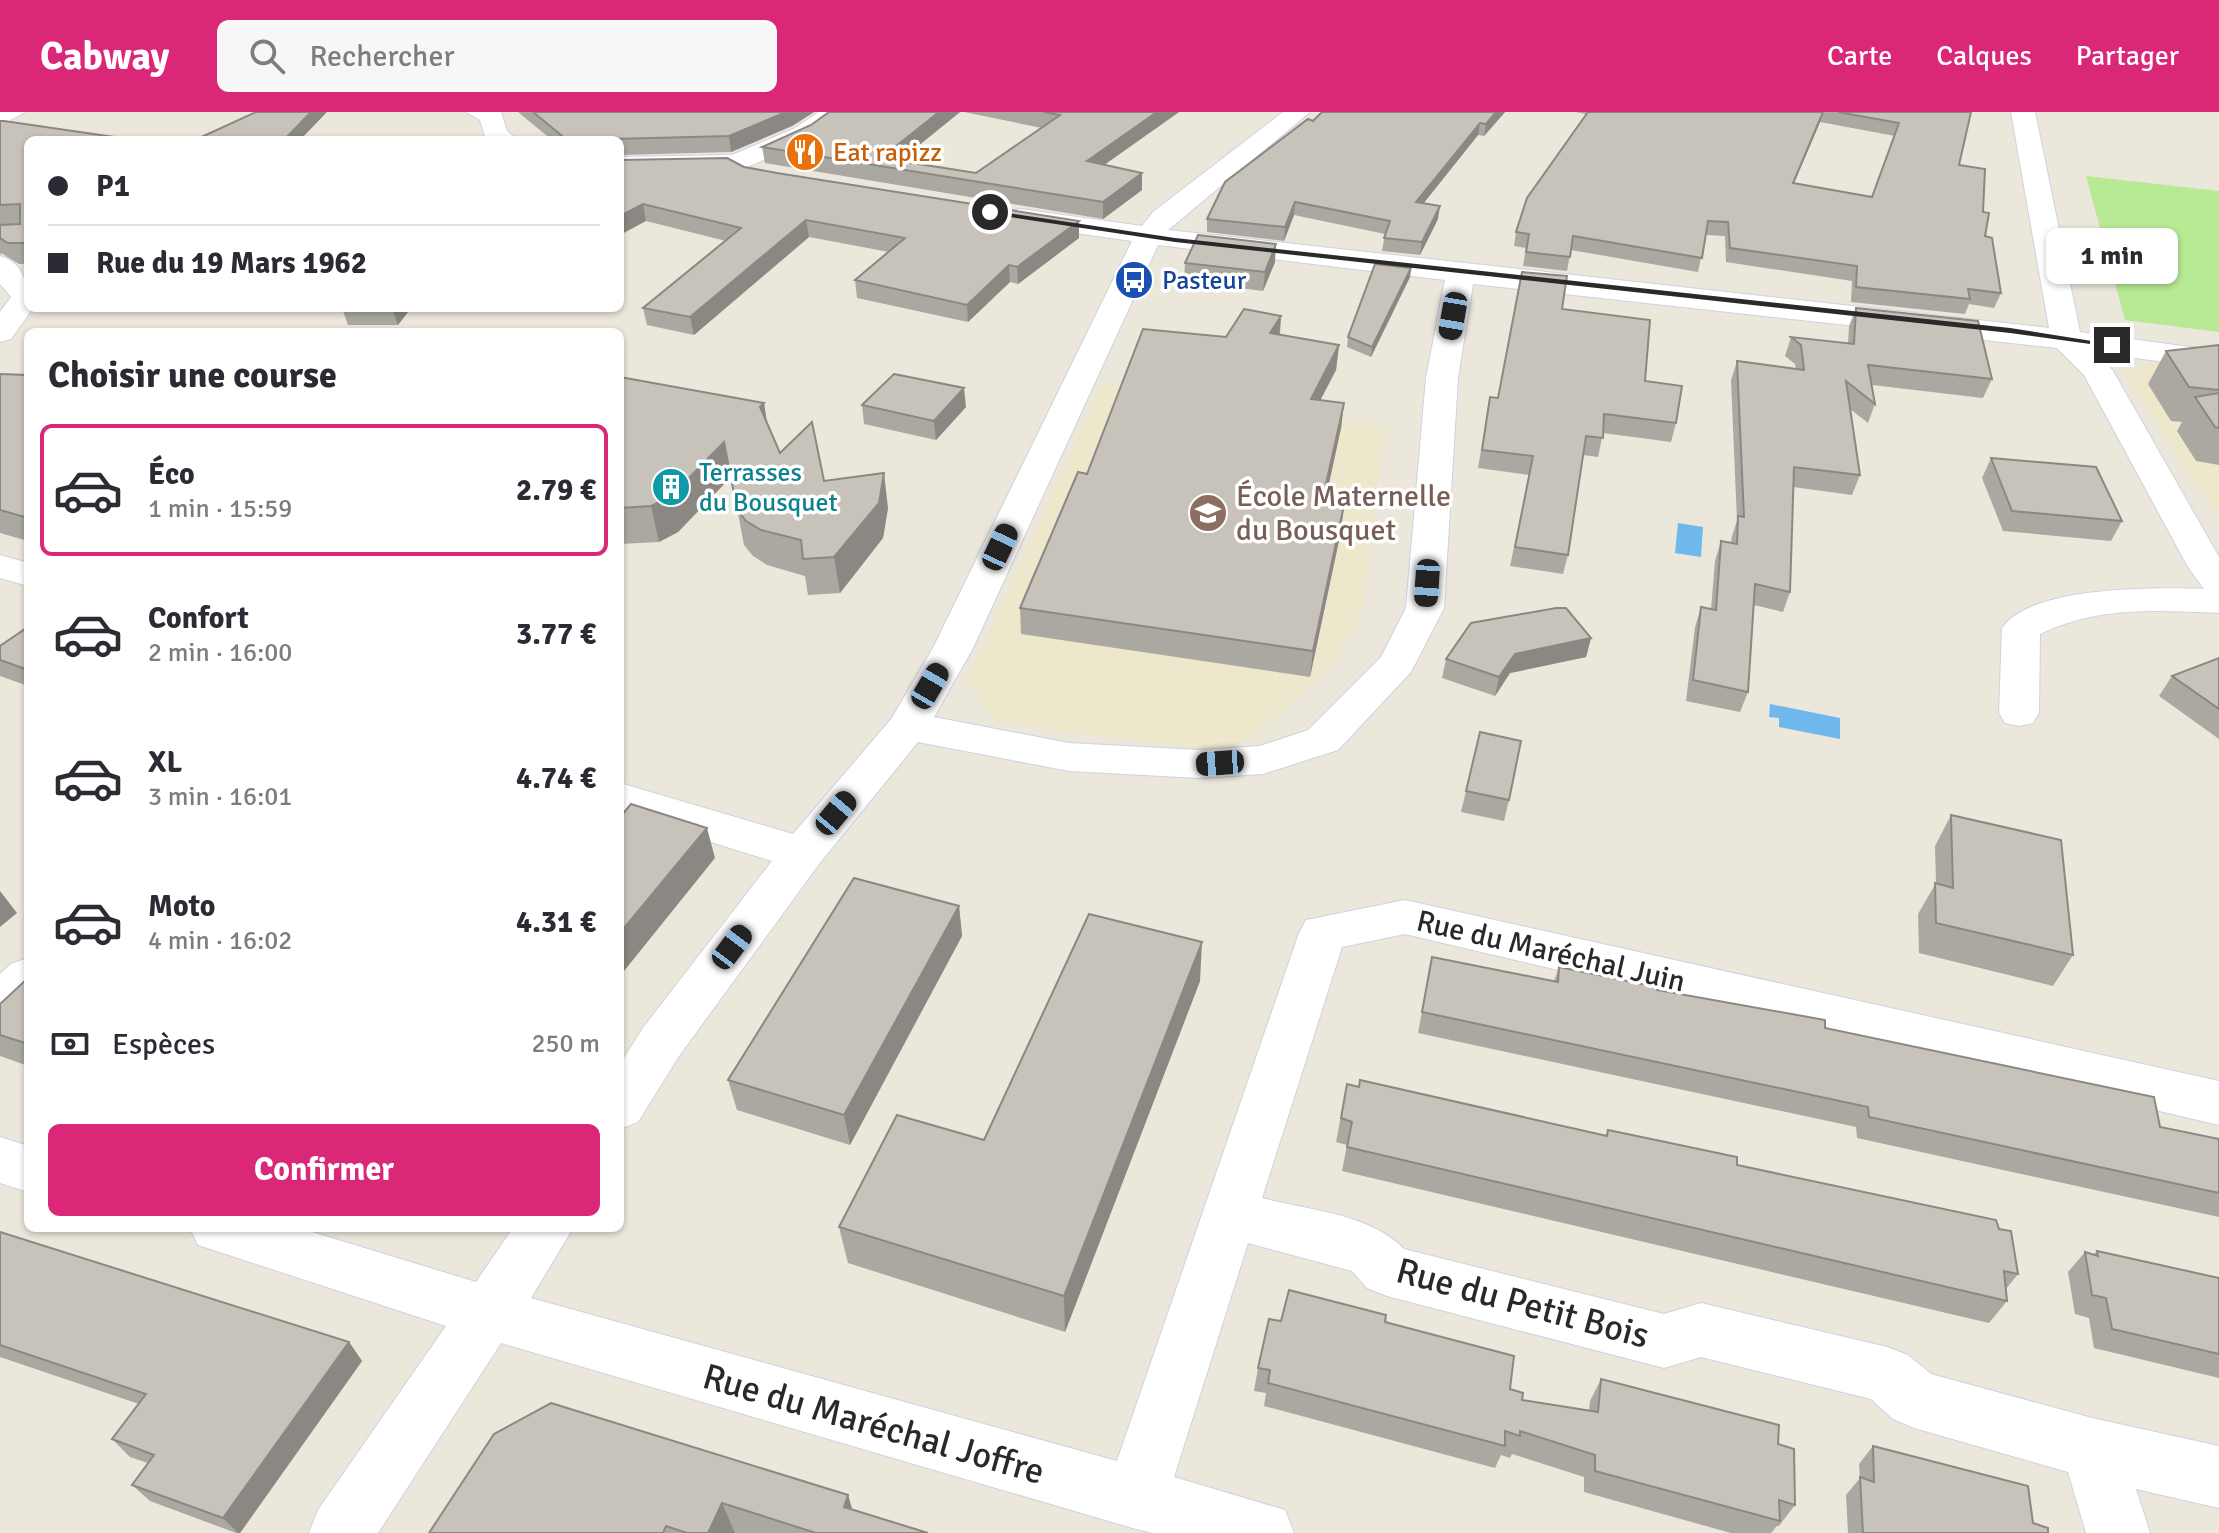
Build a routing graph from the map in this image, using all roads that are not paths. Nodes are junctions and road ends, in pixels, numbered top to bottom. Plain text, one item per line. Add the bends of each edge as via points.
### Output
1 (13, 112) edge
2 (835, 112) edge
3 (1298, 112) edge
4 (2023, 112) edge
5 (490, 113) edge
6 (0, 119) edge
7 (497, 136) edge
8 (736, 163) junction
9 (624, 165) edge
10 (768, 177) edge
11 (1000, 214) edge
12 (1148, 237) junction
13 (4, 256) edge
14 (1461, 271) junction
15 (24, 293) edge
16 (24, 300) edge
17 (0, 333) edge
18 (2066, 339) junction
19 (2219, 360) edge
20 (0, 566) edge
21 (24, 574) edge
22 (2219, 584) edge
23 (2219, 601) edge
24 (2019, 713) dead end
25 (908, 726) junction
26 (624, 799) edge
27 (803, 853) junction
28 (24, 981) edge
29 (0, 1004) edge
30 (624, 1101) edge
31 (2219, 1103) edge
32 (0, 1160) edge
33 (24, 1168) edge
34 (1229, 1214) junction
35 (231, 1232) edge
36 (542, 1232) edge
37 (487, 1312) junction
38 (2092, 1448) junction
39 (2219, 1477) edge
40 (1136, 1498) junction
41 (341, 1533) edge
42 (1262, 1533) edge
43 (2118, 1533) edge

1 - 6 street
2 - 8 street via 802,134
3 - 12 street via 1163,218
4 - 18 street
5 - 7 street
8 - 9 street
8 - 10 street
11 - 12 street
12 - 14 street
12 - 25 street via 953,648
13 - 15 street
14 - 18 street
14 - 25 street via 1442,378 1425,608 1397,663 1323,740 1263,760 1199,764 1069,757
16 - 17 street
18 - 19 street
18 - 22 street via 2097,371
20 - 21 street
23 - 24 street via 2139,598 2059,610 2021,628
25 - 27 street
26 - 27 street
27 - 30 street via 661,1042
28 - 29 street
31 - 34 street, Rue du Maréchal Juin via 1405,917 1323,933
32 - 33 street
34 - 38 street, Rue du Petit Bois via 1369,1250 1387,1270 1664,1341 1701,1330 1887,1375 1914,1399
34 - 40 street, Rue du Maréchal Juin
35 - 37 street, Rue du Maréchal Joffre
36 - 37 street
37 - 40 street, Rue du Maréchal Joffre
37 - 41 street
38 - 39 street, Rue du Petit Bois
38 - 43 street
40 - 42 street, Rue du Maréchal Joffre

